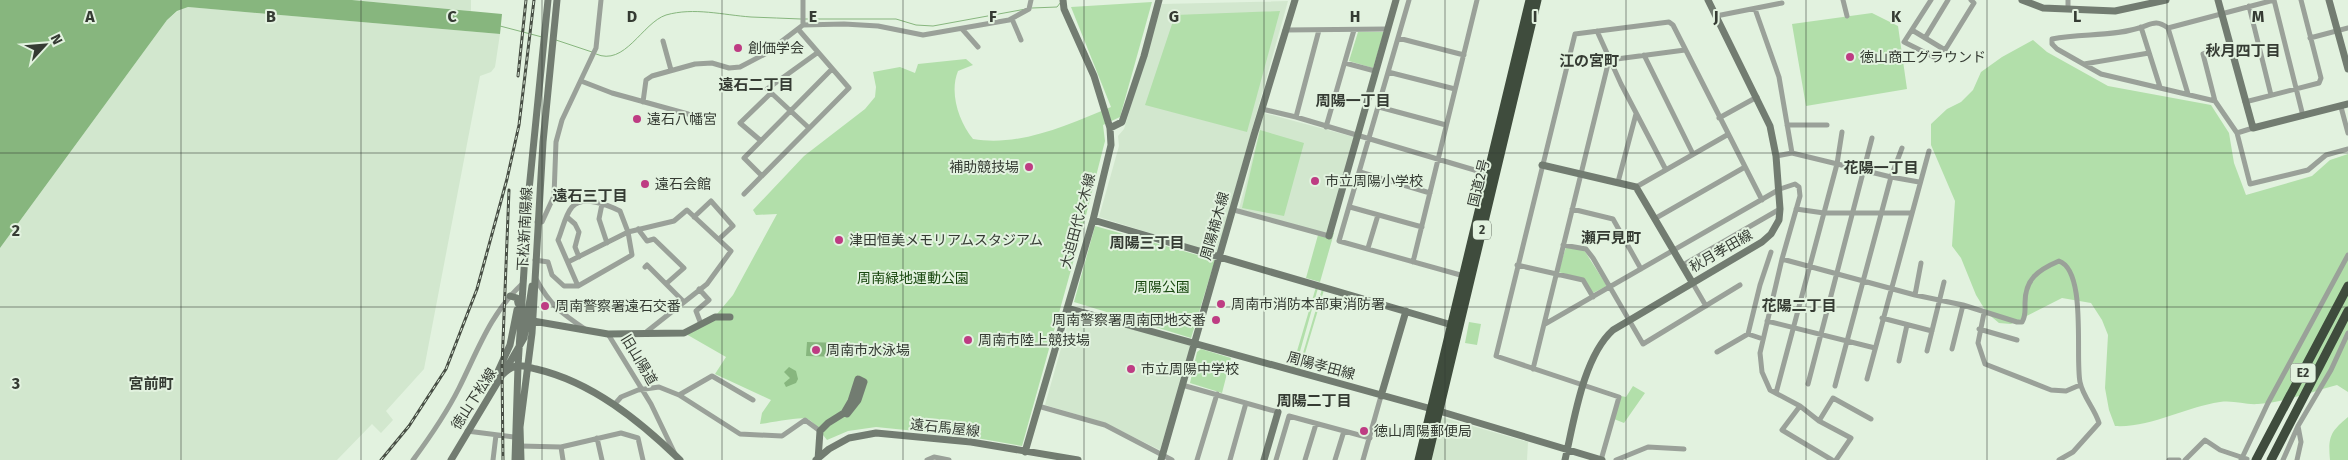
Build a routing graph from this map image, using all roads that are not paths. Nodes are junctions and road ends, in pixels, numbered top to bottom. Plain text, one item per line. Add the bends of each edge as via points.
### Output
1 (548, 0) edge
2 (557, 0) edge
3 (601, 0) edge
4 (803, 0) edge
5 (1031, 0) edge
6 (1063, 0) edge
7 (1158, 0) edge
8 (1295, 0) edge
9 (1396, 0) edge
10 (1409, 0) edge
11 (1477, 0) edge
12 (1530, 0) edge
13 (1538, 0) edge
14 (1708, 0) edge
15 (1843, 0) edge
16 (1931, 0) edge
17 (1948, 0) edge
18 (1971, 0) edge
19 (2022, 0) edge
20 (2068, 0) edge
21 (2166, 0) edge
22 (2218, 0) edge
23 (2274, 0) edge
24 (2301, 0) edge
25 (2329, 0) edge
26 (1782, 3) dead end
27 (2249, 6) junction
28 (1755, 9) junction
29 (2068, 9) junction
30 (2222, 13) junction
31 (1716, 16) junction
32 (1847, 16) dead end
33 (1012, 19) junction
34 (800, 27) junction
35 (2142, 28) junction
36 (2168, 28) junction
37 (2348, 28) edge
38 (1387, 29) junction
39 (963, 30) junction
40 (1285, 30) junction
41 (1319, 30) junction
42 (1354, 30) junction
43 (1912, 30) junction
44 (1597, 32) junction
45 (2337, 32) junction
46 (1398, 38) junction
47 (1925, 38) junction
48 (2310, 38) junction
49 (1021, 40) dead end
50 (663, 41) dead end
51 (2229, 46) junction
52 (978, 47) dead end
53 (2345, 49) edge
54 (1685, 50) junction
55 (817, 53) junction
56 (2149, 53) junction
57 (1644, 55) junction
58 (1464, 56) junction
59 (1609, 60) junction
60 (1938, 60) dead end
61 (1345, 63) junction
62 (2084, 64) junction
63 (2348, 69) edge
64 (671, 70) junction
65 (831, 70) junction
66 (1375, 71) junction
67 (1388, 72) junction
68 (581, 81) junction
69 (2160, 88) junction
70 (1455, 89) junction
71 (2296, 89) junction
72 (771, 93) junction
73 (2188, 94) junction
74 (2271, 95) junction
75 (1757, 97) junction
76 (2215, 101) junction
77 (643, 102) junction
78 (2245, 102) junction
79 (2345, 106) edge
80 (1379, 107) junction
81 (1262, 109) junction
82 (789, 110) junction
83 (1636, 113) junction
84 (688, 114) dead end
85 (2303, 116) junction
86 (1296, 117) junction
87 (1719, 118) junction
88 (1787, 124) junction
89 (1446, 125) junction
90 (1827, 125) dead end
91 (1326, 127) junction
92 (809, 128) junction
93 (1110, 128) junction
94 (2253, 128) junction
95 (1842, 132) dead end
96 (2237, 133) junction
97 (2348, 134) edge
98 (1727, 135) junction
99 (1357, 136) junction
100 (1872, 138) dead end
101 (1370, 139) junction
102 (760, 140) junction
103 (542, 142) junction
104 (556, 142) junction
105 (1902, 148) dead end
106 (2348, 149) edge
107 (1929, 152) dead end
108 (1792, 153) junction
109 (1693, 154) junction
110 (1776, 156) junction
111 (1437, 159) junction
112 (1837, 164) junction
113 (1542, 165) junction
114 (1745, 167) junction
115 (1666, 170) junction
116 (1864, 170) junction
117 (1360, 172) junction
118 (1581, 173) junction
119 (1488, 174) junction
120 (762, 176) junction
121 (1891, 177) junction
122 (1618, 182) junction
123 (1919, 182) junction
124 (1636, 187) junction
125 (1780, 188) junction
126 (1430, 193) junction
127 (744, 194) dead end
128 (1762, 200) junction
129 (602, 204) junction
130 (1350, 207) junction
131 (1780, 209) junction
132 (1796, 209) junction
133 (1234, 210) junction
134 (1572, 210) junction
135 (1824, 213) junction
136 (1853, 213) junction
137 (1881, 213) junction
138 (1910, 213) junction
139 (1378, 215) junction
140 (694, 216) junction
141 (567, 218) junction
142 (1656, 218) junction
143 (1093, 220) junction
144 (537, 222) junction
145 (1422, 227) junction
146 (638, 230) junction
147 (628, 232) junction
148 (1329, 236) joint
149 (719, 239) junction
150 (607, 243) junction
151 (1563, 245) junction
152 (1368, 248) junction
153 (1674, 250) junction
154 (1771, 252) dead end
155 (2348, 255) edge
156 (578, 257) junction
157 (1219, 258) junction
158 (1782, 259) junction
159 (535, 260) junction
160 (568, 262) junction
161 (1413, 262) junction
162 (1921, 263) dead end
163 (1517, 265) junction
164 (1683, 265) junction
165 (1810, 266) junction
166 (645, 267) dead end
167 (1641, 269) junction
168 (1556, 273) junction
169 (1837, 274) junction
170 (535, 276) junction
171 (1464, 276) junction
172 (1864, 281) junction
173 (1692, 282) junction
174 (1944, 282) dead end
175 (667, 283) junction
176 (522, 284) junction
177 (1740, 285) dead end
178 (578, 286) junction
179 (2348, 286) edge
180 (1610, 287) junction
181 (1890, 288) junction
182 (700, 289) junction
183 (1916, 295) junction
184 (510, 296) junction
185 (1593, 297) junction
186 (519, 300) junction
187 (1938, 300) junction
188 (684, 302) junction
189 (1963, 305) junction
190 (1706, 306) junction
191 (1067, 308) junction
192 (1406, 311) junction
193 (2348, 311) edge
194 (1984, 313) junction
195 (730, 317) dead end
196 (1882, 318) junction
197 (1628, 320) junction
198 (533, 321) junction
199 (1767, 321) junction
200 (702, 324) junction
201 (1545, 324) junction
202 (1452, 325) junction
203 (1907, 326) junction
204 (1794, 328) junction
205 (1980, 329) junction
206 (586, 330) junction
207 (1932, 331) junction
208 (645, 333) junction
209 (2348, 333) edge
210 (608, 334) junction
211 (1748, 334) junction
212 (1821, 335) junction
213 (1763, 339) junction
214 (2017, 340) dead end
215 (1848, 342) junction
216 (1195, 343) junction
217 (1875, 348) junction
218 (1952, 349) dead end
219 (520, 350) junction
220 (1927, 351) dead end
221 (1717, 352) dead end
222 (1899, 361) dead end
223 (518, 366) junction
224 (528, 367) junction
225 (1532, 369) junction
226 (502, 375) junction
227 (1866, 379) dead end
228 (1808, 384) dead end
229 (1182, 385) junction
230 (2080, 385) junction
231 (1583, 386) junction
232 (1835, 386) dead end
233 (642, 389) junction
234 (1776, 393) junction
235 (1217, 394) junction
236 (680, 395) junction
237 (1381, 396) junction
238 (753, 400) dead end
239 (1246, 403) junction
240 (614, 405) junction
241 (1038, 406) junction
242 (1800, 406) junction
243 (1436, 410) junction
244 (1278, 412) joint
245 (844, 413) dead end
246 (1871, 419) dead end
247 (1819, 421) junction
248 (473, 422) junction
249 (1316, 424) junction
250 (2298, 426) junction
251 (467, 431) junction
252 (820, 431) junction
253 (1344, 431) junction
254 (496, 435) junction
255 (514, 437) junction
256 (597, 438) junction
257 (1370, 438) junction
258 (520, 446) junction
259 (561, 447) junction
260 (1684, 449) dead end
261 (1567, 451) junction
262 (1025, 452) junction
263 (1162, 458) edge
264 (678, 459) edge
265 (817, 459) edge
266 (2246, 459) edge
267 (413, 460) edge
268 (451, 460) edge
269 (494, 460) edge
270 (515, 460) edge
271 (521, 460) edge
272 (563, 460) edge
273 (602, 460) edge
274 (643, 460) edge
275 (928, 460) edge
276 (949, 460) edge
277 (1078, 460) edge
278 (1172, 460) edge
279 (1197, 460) edge
280 (1230, 460) edge
281 (1264, 460) edge
282 (1276, 460) edge
283 (1305, 460) edge
284 (1335, 460) edge
285 (1364, 460) edge
286 (1419, 460) edge
287 (1427, 460) edge
288 (1565, 460) edge
289 (1602, 460) edge
290 (1616, 460) edge
291 (1832, 460) edge
292 (1836, 460) edge
293 (2060, 460) edge
294 (2169, 460) edge
295 (2179, 460) edge
296 (2185, 460) edge
297 (2271, 460) edge
298 (2283, 460) edge
299 (2297, 460) edge

1 - 176 street, 下松新南陽線
2 - 103 street, 下松新南陽線
3 - 68 street via 596,48
4 - 34 street
5 - 33 street via 1029,9
6 - 93 street, 大迫田代々木線 via 1094,76
7 - 93 street via 1122,122
8 - 40 street, 周陽楠木線
9 - 38 street
10 - 46 street
11 - 58 street
12 - 119 highway, 国道2号 / 2
13 - 243 highway, 国道2号 / 2
14 - 31 street, 秋月孝田線
15 - 32 street
16 - 43 street
17 - 47 street
18 - 47 street via 1974,4 1945,50
19 - 29 street via 2042,8
20 - 29 street
21 - 29 street via 2115,11
22 - 30 street
23 - 27 street
23 - 71 street
24 - 48 street
25 - 45 street
26 - 28 street
27 - 30 street
27 - 74 street
28 - 31 street
28 - 88 street via 1779,77
30 - 36 street
30 - 51 street
31 - 75 street, 秋月孝田線
33 - 39 street
33 - 49 street
34 - 39 street via 878,26 917,35
34 - 55 street
34 - 64 street via 765,54 740,67 729,68 712,63
35 - 36 street via 2155,22
35 - 56 street
35 - 62 street via 2119,34 2052,39 2057,49
36 - 73 street
37 - 45 street
38 - 42 street
38 - 66 street
39 - 52 street
40 - 41 street
40 - 81 street, 周陽楠木線
41 - 42 street
41 - 86 street
42 - 61 street
43 - 47 street
43 - 60 street via 1904,42
44 - 54 street via 1669,22
44 - 59 street
44 - 113 street via 1576,34
45 - 48 street
45 - 53 street
46 - 58 street
46 - 67 street
48 - 71 street via 2321,78 2319,83
50 - 64 street
51 - 76 street via 2203,54
51 - 78 street
53 - 63 street
54 - 57 street
54 - 87 street
55 - 65 street
55 - 72 street via 767,89
56 - 62 street
56 - 69 street
57 - 59 street
57 - 109 street
58 - 70 street
59 - 83 street
59 - 118 street
61 - 66 street
61 - 91 street
62 - 69 street via 2100,74
64 - 77 street via 646,80
65 - 82 street
65 - 92 street via 849,88
66 - 99 street
67 - 70 street
67 - 80 street
68 - 77 street
68 - 104 street via 562,120
69 - 73 street
70 - 89 street
71 - 74 street
71 - 85 street
72 - 82 street
72 - 102 street via 740,122
73 - 76 street
74 - 78 street
75 - 87 street
75 - 110 street, 秋月孝田線 via 1770,126
76 - 96 street
77 - 84 street
78 - 94 street
79 - 85 street
79 - 97 street
80 - 89 street
80 - 101 street
81 - 86 street
81 - 133 street, 周陽楠木線
82 - 92 street
82 - 102 street
83 - 115 street
83 - 122 street
85 - 94 street
86 - 91 street
87 - 98 street
88 - 90 street
88 - 108 street
89 - 111 street
91 - 99 street
92 - 120 street
93 - 143 street, 大迫田代々木線 via 1111,145
94 - 96 street
95 - 112 street
96 - 106 street via 2250,184 2308,170 2326,155
98 - 109 street
98 - 114 street
99 - 101 street
99 - 148 street
100 - 116 street
101 - 111 street
101 - 117 street
102 - 120 street via 744,158
103 - 104 street
103 - 144 street, 下松新南陽線
104 - 144 street via 554,196 542,222
105 - 121 street
107 - 123 street
108 - 110 street
108 - 112 street
109 - 115 street
110 - 125 street, 秋月孝田線
111 - 119 street
111 - 126 street
112 - 116 street
112 - 135 street
113 - 118 street
113 - 163 street
114 - 128 street
114 - 142 street
115 - 124 street
116 - 121 street
116 - 136 street
117 - 126 street
117 - 130 street
118 - 122 street
118 - 134 street
119 - 171 highway, 国道2号 / 2
120 - 127 street
121 - 123 street
121 - 137 street
122 - 124 street
123 - 138 street
124 - 142 street
125 - 128 street
125 - 131 street, 秋月孝田線
125 - 132 street via 1795,184 1799,187
126 - 145 street
128 - 153 street
129 - 141 street via 580,201 571,208
129 - 147 street via 620,211
129 - 150 street via 599,219
130 - 139 street
130 - 152 street via 1339,241
131 - 164 street
131 - 173 street, 秋月孝田線 via 1779,220 1762,242
132 - 135 street
132 - 158 street
133 - 148 street
133 - 157 street, 周陽楠木線
134 - 151 street
134 - 167 street via 1613,219
135 - 136 street
135 - 165 street
136 - 137 street
136 - 169 street
137 - 138 street
137 - 172 street
138 - 181 street
139 - 145 street
139 - 152 street
140 - 146 street via 687,210 674,221
140 - 149 street
140 - 149 street via 711,201 733,226
141 - 156 street via 580,232 574,248
141 - 160 street via 558,240
142 - 153 street
143 - 157 street
143 - 191 street, 大迫田代々木線
144 - 159 street, 下松新南陽線
145 - 161 street
146 - 147 street
146 - 175 street via 647,240 654,239 684,268
147 - 150 street
147 - 178 street via 632,254
149 - 182 street via 731,251
150 - 156 street
151 - 168 street
151 - 180 street via 1586,249
152 - 161 street
153 - 164 street
153 - 167 street
154 - 211 street
155 - 266 street via 2268,403
156 - 160 street
157 - 192 street
157 - 216 street, 周陽楠木線
158 - 165 street
158 - 199 street
159 - 170 street, 下松新南陽線
159 - 178 street via 548,262 552,275 564,286
160 - 178 street
161 - 171 street
162 - 183 street
163 - 168 street
163 - 225 street via 1496,356
164 - 173 street
165 - 169 street
165 - 204 street
166 - 175 street via 647,265
167 - 180 street
168 - 185 street via 1583,280
168 - 201 street
169 - 172 street
169 - 212 street
170 - 198 street, 下松新南陽線
170 - 206 street, 旧山陽道 via 543,292 563,316
170 - 219 street via 529,293
171 - 202 highway, 国道2号 / 2
172 - 181 street
172 - 215 street
173 - 190 street
173 - 197 street, 秋月孝田線
174 - 187 street
175 - 188 street
176 - 184 street
176 - 186 street, 下松新南陽線
177 - 190 street
179 - 266 highway, E2
180 - 185 street
180 - 197 street
181 - 183 street
181 - 196 street
182 - 188 street
182 - 200 street via 709,300 696,311
183 - 187 street
184 - 186 street
184 - 267 street via 482,336 446,411
185 - 201 street
186 - 219 street, 下松新南陽線
186 - 248 street via 510,344
187 - 189 street
187 - 207 street
188 - 208 street
189 - 194 street
189 - 218 street
190 - 197 street via 1643,344
191 - 216 street, 周陽孝田線
191 - 241 street, 大迫田代々木線
192 - 202 street
192 - 237 street
193 - 297 highway, E2
194 - 205 street
194 - 230 street via 2022,322 2030,281 2051,264 2064,263 2071,272 2077,299
195 - 200 street via 715,317
196 - 203 street
196 - 217 street
197 - 231 street, 秋月孝田線 via 1599,344
198 - 206 street
198 - 224 street, 下松新南陽線
199 - 204 street
199 - 213 street
200 - 208 street via 684,333
201 - 225 street
202 - 243 highway, 国道2号 / 2
203 - 207 street
203 - 222 street
204 - 212 street
204 - 234 street
205 - 214 street
205 - 230 street via 1979,351 1985,364 2051,390 2066,391
206 - 210 street, 旧山陽道
207 - 220 street
208 - 210 street
209 - 250 street via 2331,370
210 - 233 street, 旧山陽道
211 - 213 street
211 - 221 street
212 - 215 street
212 - 228 street
213 - 234 street via 1762,372 1770,390
215 - 217 street
215 - 232 street
216 - 229 street, 周陽楠木線
216 - 237 street, 周陽孝田線
217 - 227 street
219 - 223 street, 下松新南陽線
219 - 226 street
223 - 224 street, 徳山下松線
223 - 226 street, 徳山下松線 via 509,368
223 - 255 street, 下松新南陽線
224 - 240 street via 559,375
224 - 258 street, 下松新南陽線
225 - 231 street
226 - 248 street, 徳山下松線
229 - 235 street
229 - 263 street, 周陽楠木線
230 - 293 street via 2099,423 2073,452
231 - 261 street, 秋月孝田線
231 - 289 street via 1619,397
233 - 236 street via 658,387
233 - 240 street via 621,397
233 - 264 street, 旧山陽道
234 - 242 street
235 - 239 street
235 - 279 street
236 - 238 street via 712,376
236 - 252 street via 740,434 782,436 805,420
237 - 243 street, 周陽孝田線
237 - 257 street
239 - 244 street
239 - 280 street
240 - 264 street
241 - 262 street, 大迫田代々木線
241 - 263 street via 1105,425
242 - 247 street
242 - 291 street via 1782,430
243 - 261 street, 周陽孝田線
243 - 286 highway, 国道2号 / 2
243 - 287 highway, 国道2号 / 2
244 - 281 street
245 - 252 street
246 - 247 street via 1833,398
247 - 292 street via 1851,438
248 - 251 street, 徳山下松線
249 - 253 street
249 - 282 street via 1289,416
249 - 283 street
250 - 298 street
250 - 299 street via 2301,442
251 - 254 street
251 - 268 street, 徳山下松線
252 - 265 street
253 - 257 street
253 - 284 street
254 - 255 street
254 - 269 street
255 - 270 street, 下松新南陽線
256 - 259 street
256 - 273 street
256 - 274 street via 620,434 638,438
257 - 285 street
258 - 259 street
258 - 271 street, 下松新南陽線
259 - 272 street
260 - 290 street via 1648,446
261 - 288 street, 秋月孝田線
261 - 289 street, 周陽孝田線
262 - 265 street, 遠石馬屋線 via 971,442 876,433 849,438
262 - 277 street, 遠石馬屋線
263 - 278 street
266 - 296 street via 2220,450 2205,440
275 - 276 street via 934,457
294 - 295 street

